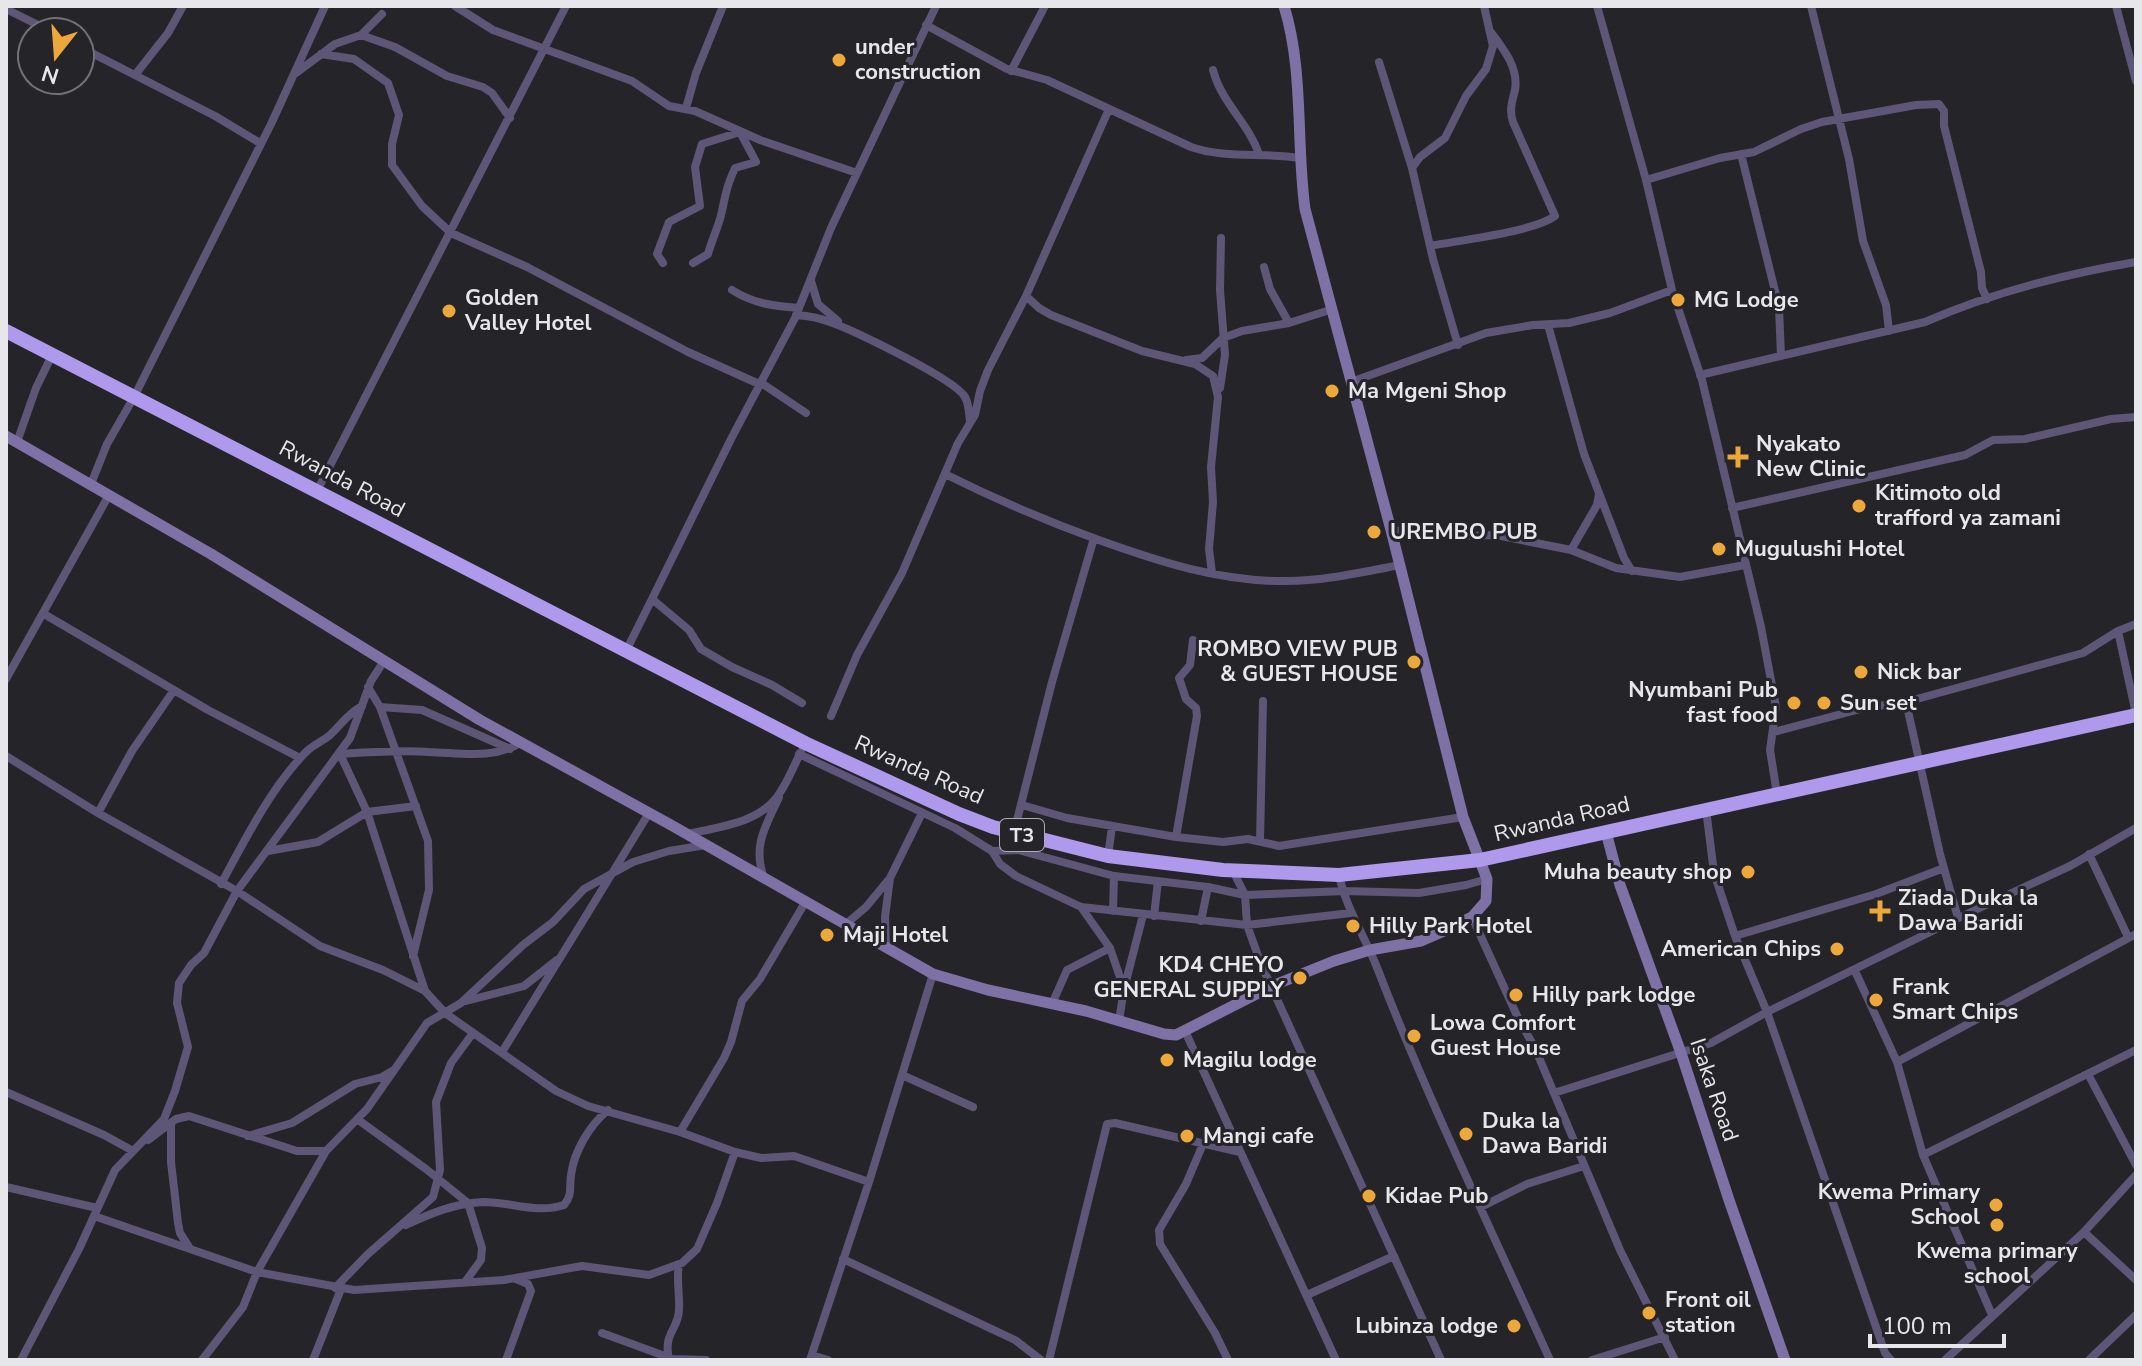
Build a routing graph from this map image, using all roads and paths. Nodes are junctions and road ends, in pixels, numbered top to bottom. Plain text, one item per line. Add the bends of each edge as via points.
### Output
1 (183, 6) edge
2 (325, 6) edge
3 (455, 6) edge
4 (566, 6) edge
5 (723, 6) edge
6 (936, 6) edge
7 (1045, 6) edge
8 (1284, 6) edge
9 (1484, 6) edge
10 (1597, 6) edge
11 (1811, 6) edge
12 (2116, 6) edge
13 (382, 14) dead end
14 (926, 25) junction
15 (1490, 31) junction
16 (361, 35) junction
17 (545, 49) junction
18 (321, 54) junction
19 (96, 55) edge
20 (1379, 62) dead end
21 (1213, 70) dead end
22 (1011, 71) junction
23 (135, 75) junction
24 (292, 76) junction
25 (2136, 81) edge
26 (686, 108) junction
27 (1109, 109) junction
28 (510, 118) junction
29 (1839, 119) junction
30 (740, 132) junction
31 (260, 143) junction
32 (1259, 154) junction
33 (1741, 154) junction
34 (1300, 158) junction
35 (1412, 168) junction
36 (857, 173) junction
37 (1646, 180) junction
38 (451, 233) junction
39 (1221, 238) dead end
40 (1430, 246) junction
41 (2136, 262) edge
42 (663, 263) dead end
43 (693, 263) dead end
44 (1264, 267) dead end
45 (811, 279) junction
46 (732, 290) dead end
47 (1672, 290) junction
48 (1026, 296) junction
49 (1987, 299) junction
50 (1333, 309) junction
51 (798, 312) junction
52 (1289, 323) junction
53 (1548, 325) junction
54 (848, 329) junction
55 (6, 331) edge
56 (1889, 331) junction
57 (1223, 338) junction
58 (1458, 345) junction
59 (52, 355) junction
60 (1781, 356) junction
61 (1181, 361) junction
62 (1700, 375) junction
63 (1351, 382) junction
64 (759, 383) junction
65 (134, 397) junction
66 (1218, 397) junction
67 (806, 413) dead end
68 (2136, 417) edge
69 (970, 422) junction
70 (12, 439) edge
71 (945, 474) junction
72 (91, 484) junction
73 (1599, 489) junction
74 (317, 491) junction
75 (109, 495) junction
76 (1732, 508) junction
77 (1391, 530) junction
78 (1094, 538) junction
79 (1571, 550) junction
80 (1400, 565) junction
81 (1745, 565) junction
82 (1632, 571) junction
83 (1212, 573) junction
84 (652, 599) junction
85 (44, 614) junction
86 (2136, 624) edge
87 (2118, 631) junction
88 (1193, 640) dead end
89 (626, 651) junction
90 (384, 661) junction
91 (6, 679) edge
92 (368, 687) junction
93 (174, 690) junction
94 (1263, 701) dead end
95 (1906, 702) junction
96 (802, 703) dead end
97 (362, 706) junction
98 (380, 707) junction
99 (2136, 715) edge
100 (831, 716) dead end
101 (1774, 732) junction
102 (516, 746) junction
103 (802, 749) junction
104 (395, 753) junction
105 (340, 754) junction
106 (6, 756) edge
107 (300, 758) junction
108 (1920, 763) junction
109 (780, 794) junction
110 (1777, 794) junction
111 (1022, 805) junction
112 (416, 806) junction
113 (1706, 809) junction
114 (367, 812) junction
115 (98, 813) junction
116 (649, 813) junction
117 (922, 813) junction
118 (1463, 817) junction
119 (1112, 827) junction
120 (2136, 828) edge
121 (1014, 832) junction
122 (1606, 832) junction
123 (686, 834) junction
124 (1176, 837) junction
125 (1260, 841) junction
126 (706, 845) junction
127 (268, 851) junction
128 (992, 851) junction
129 (2089, 854) junction
130 (1108, 856) junction
131 (1480, 860) junction
132 (1944, 868) junction
133 (1233, 871) junction
134 (611, 873) junction
135 (1339, 875) junction
136 (1114, 876) junction
137 (765, 878) junction
138 (890, 878) junction
139 (1487, 879) junction
140 (1158, 881) junction
141 (221, 884) junction
142 (1208, 887) junction
143 (237, 891) junction
144 (1345, 891) junction
145 (1245, 895) junction
146 (806, 901) junction
147 (1081, 907) junction
148 (1113, 911) junction
149 (1351, 913) junction
150 (1143, 915) junction
151 (1154, 916) junction
152 (1472, 917) junction
153 (1958, 918) junction
154 (1201, 921) junction
155 (846, 924) junction
156 (1247, 925) junction
157 (1735, 936) junction
158 (2132, 936) edge
159 (886, 947) junction
160 (1110, 948) junction
161 (1370, 950) junction
162 (565, 954) junction
163 (413, 957) junction
164 (1855, 971) junction
165 (933, 974) junction
166 (1272, 986) junction
167 (1124, 989) junction
168 (425, 991) junction
169 (461, 1003) junction
170 (1052, 1004) junction
171 (1767, 1012) junction
172 (445, 1013) junction
173 (1119, 1021) junction
174 (1185, 1031) junction
175 (473, 1033) junction
176 (2136, 1050) edge
177 (502, 1052) junction
178 (1681, 1053) junction
179 (1897, 1062) junction
180 (398, 1067) junction
181 (2088, 1074) junction
182 (902, 1075) junction
183 (6, 1092) edge
184 (1554, 1093) junction
185 (973, 1107) dead end
186 (608, 1110) junction
187 (357, 1119) junction
188 (171, 1123) junction
189 (680, 1132) junction
190 (247, 1136) junction
191 (1203, 1144) junction
192 (134, 1150) junction
193 (326, 1151) junction
194 (735, 1152) junction
195 (1240, 1152) junction
196 (1923, 1155) junction
197 (2136, 1165) edge
198 (1584, 1166) junction
199 (2136, 1175) edge
200 (438, 1180) junction
201 (869, 1182) junction
202 (6, 1187) edge
203 (468, 1203) junction
204 (1481, 1207) junction
205 (96, 1212) junction
206 (394, 1230) junction
207 (2084, 1232) junction
208 (190, 1247) junction
209 (1394, 1256) junction
210 (843, 1259) junction
211 (679, 1264) junction
212 (257, 1272) junction
213 (515, 1278) junction
214 (2136, 1280) edge
215 (465, 1282) junction
216 (338, 1288) junction
217 (1307, 1295) junction
218 (1992, 1315) junction
219 (2136, 1315) edge
220 (602, 1333) dead end
221 (1665, 1337) junction
222 (811, 1357) edge
223 (1335, 1358) edge
224 (668, 1359) edge
225 (21, 1360) edge
226 (202, 1360) edge
227 (313, 1360) edge
228 (506, 1360) edge
229 (706, 1360) edge
230 (828, 1360) edge
231 (1041, 1360) edge
232 (1049, 1360) edge
233 (1228, 1360) edge
234 (1323, 1360) edge
235 (1441, 1360) edge
236 (1550, 1360) edge
237 (1592, 1360) edge
238 (1675, 1360) edge
239 (1785, 1360) edge
240 (1891, 1360) edge
241 (1945, 1360) edge
242 (2089, 1360) edge

1 - 23 street
2 - 24 street
3 - 17 street via 493,30
4 - 17 street
5 - 26 street
6 - 14 street
7 - 22 street
8 - 34 street via 1293,48
9 - 15 street
10 - 37 street
11 - 29 street
12 - 25 street
13 - 16 street
14 - 22 street
14 - 36 street
15 - 35 street via 1493,46 1483,75 1445,138
15 - 40 street via 1514,74 1513,122 1555,216 1546,223
16 - 18 street
16 - 28 street via 483,87
17 - 26 street via 632,81 669,106
17 - 28 street
18 - 24 street
18 - 38 street via 357,60 388,83 399,115 392,165 422,206
19 - 23 street
20 - 35 street
21 - 32 street via 1220,92 1249,128
22 - 27 street via 1047,80
23 - 31 street
24 - 31 street
26 - 30 street
27 - 32 street via 1205,152
27 - 48 street
28 - 38 street
29 - 33 street via 1813,124
29 - 49 street via 1933,103 1943,107
29 - 56 street via 1863,241 1886,305
30 - 36 street
30 - 42 street via 702,144 695,167 700,206 669,222 657,254
30 - 43 street via 756,162 735,168 708,254
31 - 65 street
32 - 34 street
33 - 37 street
33 - 60 street via 1779,307
34 - 50 street via 1305,209
35 - 40 street
36 - 45 street
37 - 47 street
38 - 64 street
38 - 74 street
39 - 57 street
40 - 58 street
41 - 49 street
44 - 52 street
45 - 51 street
45 - 54 street via 818,304
46 - 51 street via 764,305
47 - 53 street via 1610,313
47 - 62 street
48 - 61 street via 1039,308 1086,329
48 - 69 street via 988,370
49 - 56 street
50 - 52 street
50 - 63 street
51 - 54 street
51 - 64 street
52 - 57 street
53 - 58 street via 1486,333
53 - 73 street
54 - 69 street via 952,384 966,398
55 - 59 highway, Rwanda Road / T3
56 - 60 street
57 - 61 street via 1202,358
57 - 66 street
58 - 63 street
59 - 65 highway, Rwanda Road / T3
59 - 70 street
60 - 62 street
61 - 66 street via 1213,376
62 - 76 street
63 - 77 street
64 - 67 street
64 - 84 street
65 - 72 street
65 - 74 highway, Rwanda Road / T3
66 - 83 street via 1211,467
68 - 76 street via 2025,439 1993,440 1965,455
69 - 71 street
70 - 72 street
71 - 78 street
71 - 100 street
72 - 75 street
73 - 79 street via 1597,505
73 - 82 street
74 - 89 highway, Rwanda Road / T3
75 - 85 street
75 - 90 street
76 - 81 street
77 - 79 street via 1496,535
77 - 80 street
78 - 83 street via 1166,564
78 - 111 street
79 - 82 street
80 - 83 street via 1284,581
80 - 118 street
81 - 82 street via 1680,577
81 - 101 street via 1776,707
84 - 89 street
84 - 96 street via 689,630 701,649
85 - 91 street
85 - 93 street
86 - 87 street
87 - 95 street via 2083,653
87 - 99 street
88 - 124 street via 1190,665 1179,678 1197,716
89 - 103 highway, Rwanda Road / T3
90 - 92 street
90 - 102 street
92 - 97 street
92 - 98 street
93 - 107 street
93 - 115 street
94 - 125 street
95 - 101 street
95 - 108 street
97 - 105 street
97 - 107 street
98 - 102 street via 422,710
98 - 104 street
99 - 108 highway, Rwanda Road / T3
101 - 110 street via 1770,750
102 - 104 street via 489,755
102 - 116 street
103 - 109 street
103 - 117 street
103 - 121 highway, Rwanda Road / T3
104 - 105 street
104 - 112 street
105 - 114 street
105 - 127 street
106 - 115 street
107 - 141 street
108 - 110 highway, Rwanda Road / T3
108 - 132 street
109 - 123 street via 738,823
109 - 137 street via 759,843
110 - 113 highway, Rwanda Road / T3
111 - 119 street
111 - 121 street
112 - 114 street
112 - 163 street via 430,860 429,890
113 - 122 highway, Rwanda Road / T3
113 - 157 street via 1714,873
114 - 127 street via 318,842
114 - 163 street
115 - 141 street
116 - 123 street
116 - 134 street
117 - 128 street
117 - 138 street
118 - 125 street via 1298,845
118 - 131 street
119 - 124 street
119 - 130 street
120 - 129 street
121 - 130 highway, Rwanda Road / T3
122 - 131 highway, Rwanda Road / T3
122 - 178 street, Isaka Road
123 - 126 street
124 - 125 street
126 - 134 street via 655,854
126 - 137 street
127 - 143 street
128 - 136 street via 1036,853
128 - 147 street via 1016,876
129 - 153 street
129 - 158 street
130 - 133 highway, Rwanda Road / T3
131 - 135 highway, Rwanda Road / T3
131 - 139 street
132 - 153 street
132 - 157 street
133 - 135 highway, Rwanda Road / T3
133 - 145 street
134 - 162 street
134 - 169 street via 584,889
135 - 144 street
136 - 140 street
136 - 148 street
137 - 146 street
138 - 155 street
138 - 159 street
139 - 144 street via 1419,893
139 - 152 street via 1486,901
140 - 142 street
140 - 151 street
141 - 143 street
142 - 145 street
142 - 154 street
143 - 168 street via 320,946
143 - 192 street via 204,953 179,983 177,1003 187,1054 164,1119
144 - 145 street
144 - 149 street
145 - 156 street
146 - 155 street
146 - 189 street via 742,1001 731,1042
147 - 148 street
147 - 160 street
148 - 150 street
149 - 156 street
149 - 161 street
150 - 151 street
150 - 167 street
151 - 154 street
152 - 161 street via 1421,941
152 - 184 street
153 - 164 street
154 - 156 street
155 - 159 street
156 - 166 street
157 - 171 street
158 - 179 street
159 - 165 street
160 - 167 street
160 - 170 street via 1067,970
161 - 166 street
161 - 204 street
162 - 169 street via 532,982
162 - 177 street
163 - 168 street
164 - 171 street
164 - 179 street
165 - 170 street
165 - 182 street
166 - 174 street
166 - 209 street
167 - 173 street
168 - 172 street
169 - 172 street
170 - 173 street
171 - 178 street
171 - 240 street
172 - 175 street
172 - 180 street via 427,1023
173 - 174 street via 1164,1034
174 - 195 street
175 - 177 street
175 - 200 street via 451,1063 436,1102
176 - 181 street
177 - 186 street via 556,1091
178 - 184 street
178 - 239 street, Isaka Road
179 - 196 street
180 - 187 street
180 - 190 street via 355,1084 292,1123
181 - 196 street
181 - 197 street
182 - 185 street
182 - 201 street
183 - 192 street
184 - 198 street
186 - 189 street
186 - 203 street via 589,1129 564,1205 531,1209
187 - 193 street
187 - 200 street
188 - 190 street via 197,1118
188 - 192 street
188 - 208 street via 178,1223
189 - 194 street
190 - 193 street via 297,1151
191 - 195 street
191 - 232 street via 1107,1124
191 - 233 street via 1158,1238
192 - 205 street via 115,1170
193 - 212 street
194 - 201 street via 761,1158 794,1156
194 - 211 street via 697,1249
195 - 217 street
196 - 218 street
198 - 204 street via 1527,1184
198 - 221 street
199 - 207 street
200 - 203 street
200 - 206 street via 427,1203
201 - 210 street
202 - 205 street
203 - 206 street
203 - 215 street via 482,1248 481,1260
204 - 236 street
205 - 208 street
205 - 225 street
206 - 216 street
207 - 214 street
207 - 218 street
208 - 212 street
209 - 217 street
209 - 235 street
210 - 222 street
210 - 231 street via 1015,1340
211 - 213 street via 649,1275 582,1266
211 - 224 street via 680,1310 666,1346
212 - 216 street
212 - 226 street via 243,1307
213 - 215 street
213 - 228 street via 531,1291
215 - 216 street via 388,1290
216 - 227 street
217 - 223 street
218 - 241 street
219 - 242 street
220 - 224 street
221 - 237 street
221 - 238 street
222 - 230 street
223 - 234 street
224 - 229 street

